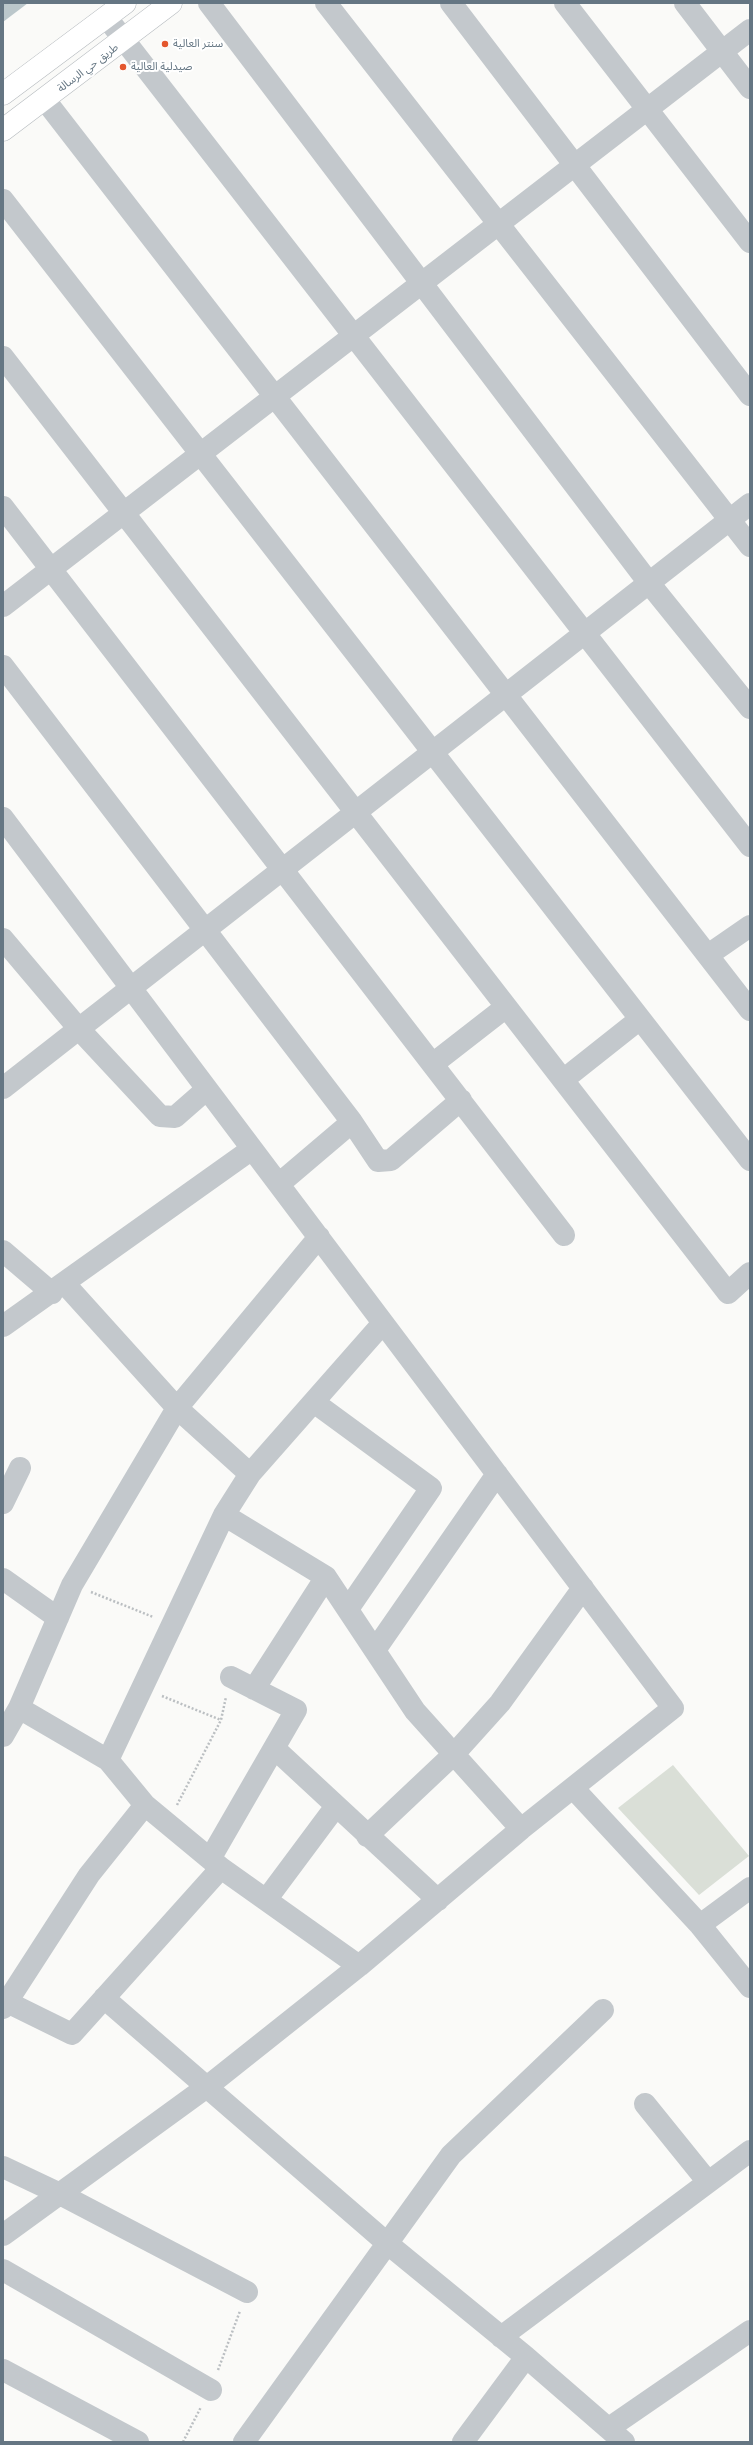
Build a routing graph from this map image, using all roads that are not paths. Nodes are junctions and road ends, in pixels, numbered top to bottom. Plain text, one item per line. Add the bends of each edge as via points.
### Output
1 (125, 3) edge
2 (171, 3) edge
3 (209, 3) edge
4 (326, 3) edge
5 (451, 3) edge
6 (565, 3) edge
7 (685, 3) edge
8 (107, 18) junction
9 (750, 30) edge
10 (124, 41) junction
11 (722, 51) junction
12 (750, 88) edge
13 (4, 92) edge
14 (45, 100) junction
15 (647, 109) junction
16 (3, 130) edge
17 (575, 165) junction
18 (3, 200) edge
19 (498, 224) junction
20 (750, 242) edge
21 (421, 283) junction
22 (353, 336) junction
23 (3, 357) edge
24 (750, 395) edge
25 (275, 396) junction
26 (201, 454) junction
27 (750, 504) edge
28 (3, 507) edge
29 (124, 513) junction
30 (729, 521) junction
31 (750, 546) edge
32 (51, 569) junction
33 (649, 583) junction
34 (3, 606) edge
35 (585, 634) junction
36 (3, 666) edge
37 (506, 695) junction
38 (750, 708) edge
39 (433, 752) junction
40 (355, 813) junction
41 (3, 818) edge
42 (750, 846) edge
43 (284, 869) junction
44 (750, 926) edge
45 (205, 930) junction
46 (3, 939) edge
47 (708, 955) junction
48 (131, 988) junction
49 (506, 1007) junction
50 (750, 1010) edge
51 (640, 1019) junction
52 (79, 1029) junction
53 (434, 1063) junction
54 (563, 1080) junction
55 (3, 1088) edge
56 (207, 1089) junction
57 (461, 1100) junction
58 (352, 1122) junction
59 (252, 1149) junction
60 (750, 1160) edge
61 (279, 1184) junction
62 (564, 1235) dead end
63 (319, 1237) junction
64 (3, 1251) edge
65 (750, 1273) edge
66 (59, 1288) junction
67 (383, 1323) junction
68 (3, 1326) edge
69 (315, 1403) junction
70 (177, 1408) junction
71 (20, 1468) dead end
72 (250, 1474) junction
73 (497, 1474) junction
74 (3, 1503) edge
75 (224, 1515) junction
76 (326, 1577) junction
77 (3, 1579) edge
78 (583, 1588) junction
79 (348, 1609) junction
80 (58, 1618) junction
81 (374, 1650) junction
82 (231, 1677) road end
83 (254, 1689) junction
84 (19, 1708) junction
85 (3, 1736) edge
86 (274, 1748) junction
87 (455, 1753) junction
88 (108, 1760) junction
89 (574, 1789) junction
90 (144, 1805) junction
91 (336, 1806) junction
92 (521, 1829) junction
93 (367, 1836) junction
94 (216, 1863) junction
95 (750, 1888) edge
96 (266, 1900) junction
97 (438, 1900) junction
98 (700, 1925) junction
99 (359, 1966) junction
100 (750, 1987) edge
101 (104, 1998) junction
102 (4, 2004) edge
103 (603, 2010) dead end
104 (208, 2086) junction
105 (644, 2104) dead end
106 (750, 2151) edge
107 (3, 2167) edge
108 (708, 2182) junction
109 (58, 2193) junction
110 (3, 2235) edge
111 (388, 2244) junction
112 (3, 2270) edge
113 (247, 2292) dead end
114 (750, 2331) edge
115 (501, 2337) junction
116 (526, 2357) junction
117 (3, 2370) edge
118 (211, 2390) dead end
119 (616, 2435) edge
120 (138, 2442) edge
121 (244, 2442) edge
122 (463, 2442) edge

1 - 8 main road
2 - 10 main road, طريق حي الرسالة
3 - 21 street
4 - 19 street
5 - 17 street
6 - 15 street
7 - 11 street
8 - 10 street
8 - 13 main road
9 - 11 street
10 - 14 main road, طريق حي الرسالة
10 - 22 street
11 - 12 street
11 - 15 street
14 - 16 main road, طريق حي الرسالة
14 - 25 street
15 - 17 street
15 - 20 street
17 - 19 street
17 - 24 street
18 - 26 street
19 - 21 street
19 - 30 street
21 - 22 street
21 - 33 street
22 - 25 street
22 - 35 street
23 - 29 street
25 - 26 street
25 - 37 street
26 - 29 street
26 - 39 street
27 - 30 street
28 - 32 street
29 - 32 street
29 - 40 street
30 - 31 street
30 - 33 street
32 - 34 street
32 - 43 street
33 - 35 street
33 - 38 street
35 - 37 street
35 - 42 street
36 - 45 street
37 - 39 street
37 - 47 street
39 - 40 street
39 - 51 street
40 - 43 street
40 - 49 street
41 - 48 street
43 - 45 street
43 - 53 street
44 - 47 street
45 - 48 street
45 - 58 street
46 - 52 street
47 - 50 street
48 - 52 street
48 - 56 street
49 - 53 street
49 - 54 street
51 - 54 street
51 - 60 street
52 - 55 street
52 - 56 street via 160,1116 175,1117
53 - 57 street
54 - 65 street via 728,1293
56 - 59 street
57 - 58 street via 391,1160 378,1161
57 - 62 street
58 - 61 street
59 - 61 street
59 - 66 street
61 - 63 street
63 - 67 street
63 - 70 street
64 - 66 street
66 - 68 street
66 - 70 street
67 - 69 street
67 - 73 street
69 - 72 street
69 - 79 street via 431,1488
70 - 72 street
70 - 80 street via 72,1585
71 - 74 street
72 - 75 street
73 - 78 street
73 - 81 street
75 - 76 street
75 - 88 street
76 - 79 street
76 - 83 street
77 - 80 street
78 - 87 street via 500,1703
78 - 89 street via 673,1708
79 - 81 street
80 - 84 street
81 - 87 street via 415,1711
82 - 83 street
83 - 86 street via 296,1710
84 - 85 street
84 - 88 street
86 - 91 street
86 - 94 street
87 - 92 street
87 - 93 street
88 - 90 street
89 - 92 street
89 - 98 street
90 - 94 street
90 - 102 street via 89,1875
91 - 93 street
91 - 96 street
92 - 97 street
93 - 97 street
94 - 96 street
94 - 101 street
95 - 98 street
96 - 99 street
97 - 99 street
98 - 100 street
99 - 104 street
101 - 102 street via 72,2034
101 - 104 street
103 - 111 street via 452,2155
104 - 109 street
104 - 111 street
105 - 108 street
106 - 108 street
107 - 109 street
108 - 115 street
109 - 110 street
109 - 113 street
111 - 115 street
111 - 121 street
112 - 118 street
114 - 119 street
115 - 116 street
116 - 119 street
116 - 122 street
117 - 120 street

